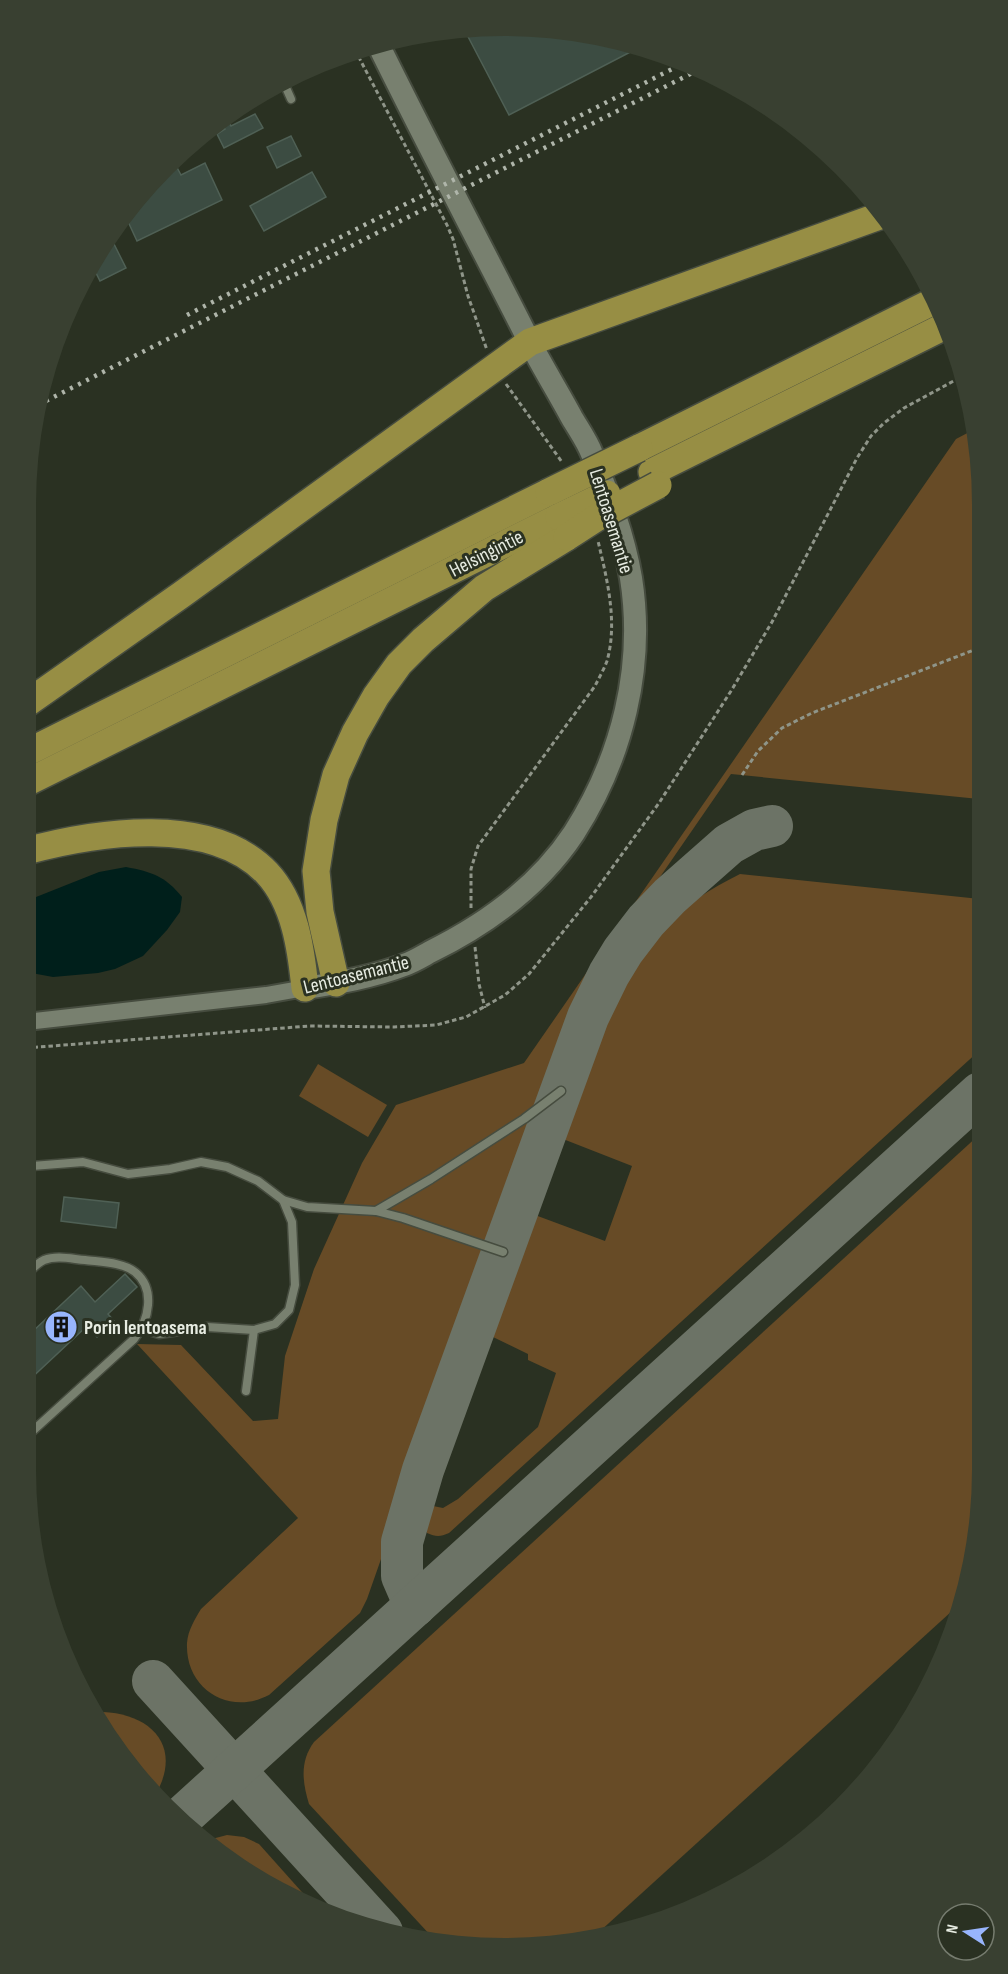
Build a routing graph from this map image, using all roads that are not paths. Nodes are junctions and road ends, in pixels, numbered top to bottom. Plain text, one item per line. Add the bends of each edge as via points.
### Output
1 (382, 52) edge
2 (287, 90) edge
3 (291, 99) dead end
4 (874, 218) edge
5 (927, 304) edge
6 (938, 330) edge
7 (530, 342) junction
8 (563, 527) junction
9 (36, 697) edge
10 (36, 748) edge
11 (36, 778) edge
12 (36, 848) edge
13 (336, 983) junction
14 (306, 988) junction
15 (36, 1021) edge
16 (561, 1091) dead end
17 (36, 1165) edge
18 (283, 1200) junction
19 (376, 1211) junction
20 (503, 1252) dead end
21 (36, 1266) edge
22 (142, 1329) junction
23 (254, 1330) junction
24 (246, 1391) dead end
25 (36, 1428) edge

1 - 7 main road, Lentoasemantie
2 - 3 lane
4 - 7 highway
5 - 10 highway, Helsingintie, bridge
6 - 8 highway, Helsingintie, bridge
7 - 9 highway
7 - 13 main road, Lentoasemantie via 591,452 619,527 634,613 631,686 623,726 606,775 587,812 566,845 510,904 455,940 404,965
8 - 11 highway, Helsingintie
8 - 13 highway via 423,640 399,664 355,733 336,775 316,871 320,912
12 - 14 highway via 148,833 204,838 229,847 267,873 279,890 296,929
13 - 14 main road, Lentoasemantie
14 - 15 street, Lentoasemantie
16 - 19 lane via 515,1125
17 - 18 lane via 83,1162 128,1174 201,1162 227,1167 258,1181
18 - 19 lane via 307,1207
18 - 23 lane via 292,1222 296,1285 289,1310 275,1324
19 - 20 lane
21 - 22 lane via 42,1260 62,1257 134,1270 144,1282 148,1298
22 - 23 lane via 159,1334 207,1327
22 - 25 lane
23 - 24 lane

